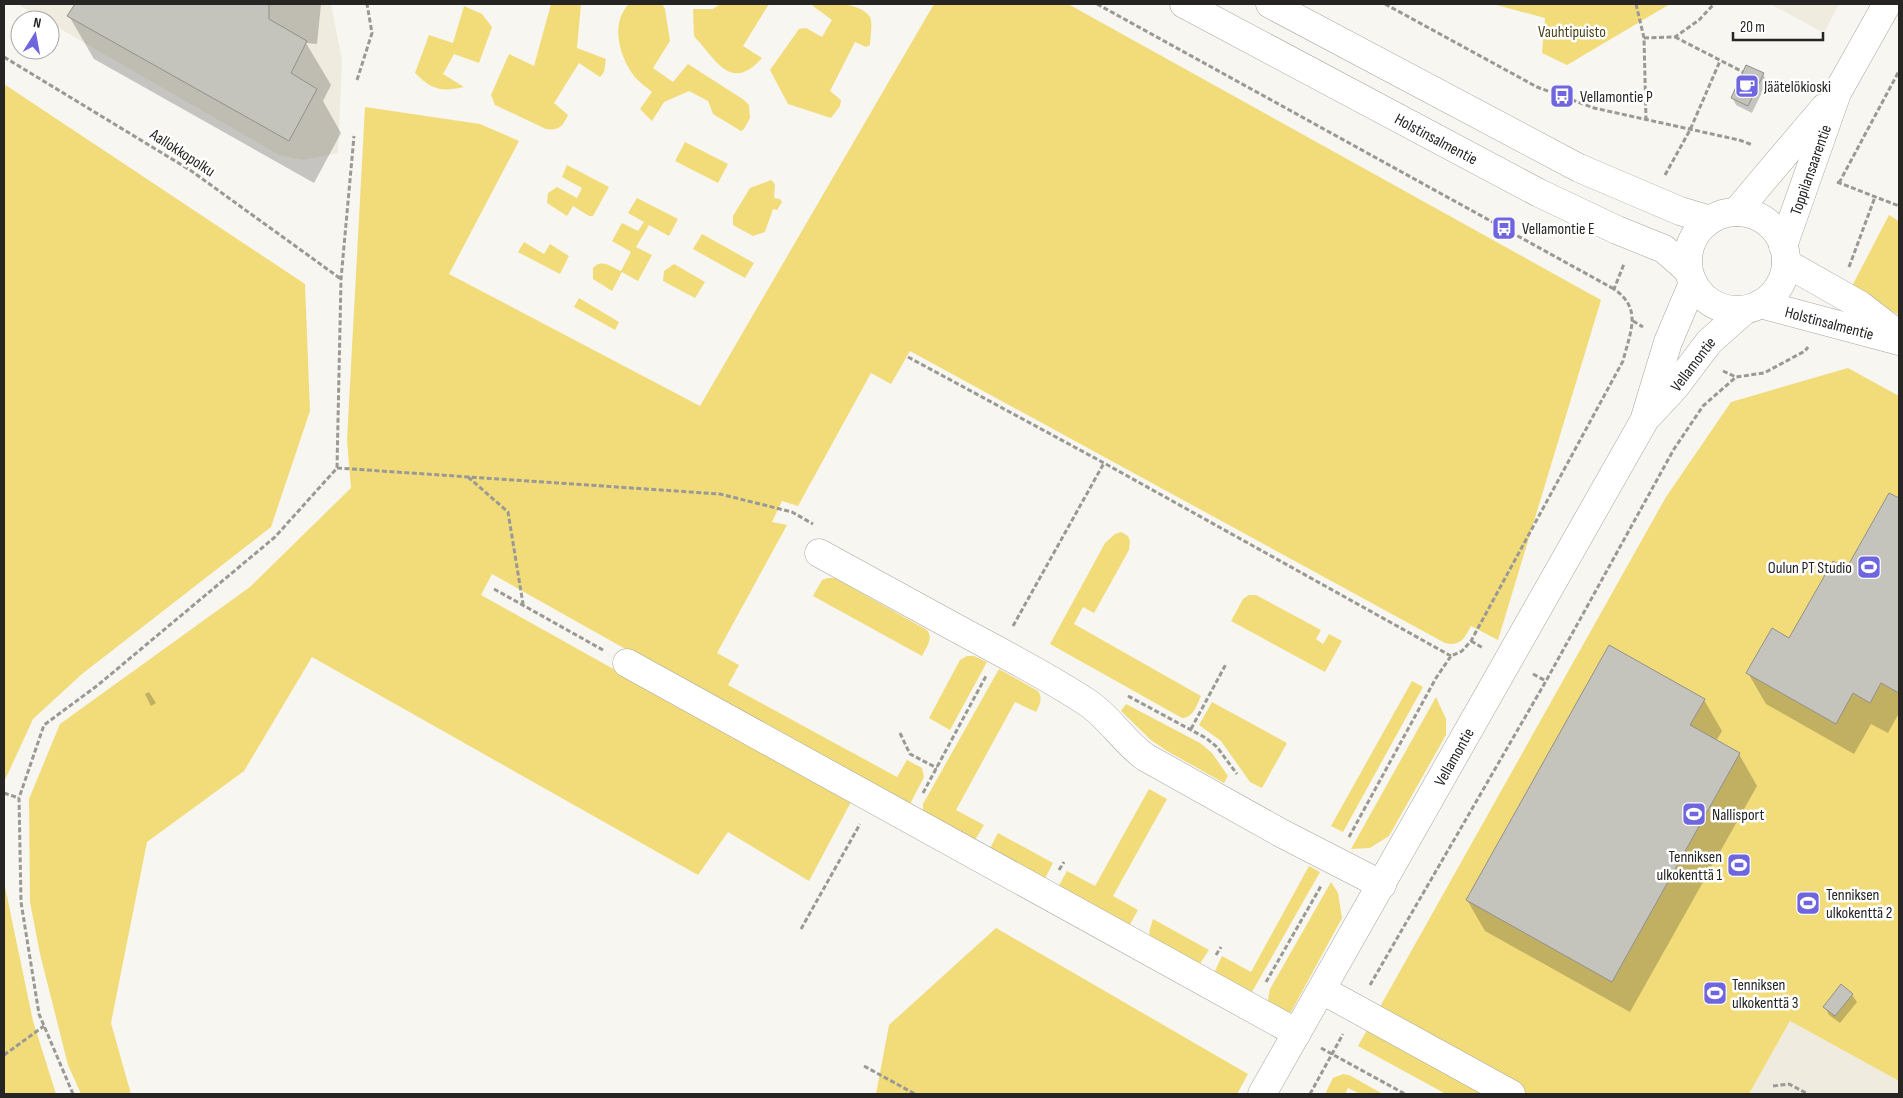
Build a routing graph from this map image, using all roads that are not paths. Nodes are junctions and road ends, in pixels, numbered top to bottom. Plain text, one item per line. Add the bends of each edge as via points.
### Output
1 (1184, 4) edge
2 (1270, 4) edge
3 (1887, 4) edge
4 (1837, 93) junction
5 (1736, 212) junction
6 (1710, 220) junction
7 (1784, 255) junction
8 (1691, 276) junction
9 (1752, 307) junction
10 (1899, 335) edge
11 (1899, 341) edge
12 (1644, 421) junction
13 (819, 553) dead end
14 (627, 663) road end
15 (1382, 885) junction
16 (1322, 990) junction
17 (1297, 1033) junction
18 (1262, 1094) edge
19 (1511, 1094) edge

1 - 8 street, Holstinsalmentie via 1539,193 1664,249
2 - 6 street via 1579,168 1650,199
3 - 4 street, Toppilansaarentie
4 - 5 street, Toppilansaarentie
4 - 7 street, Toppilansaarentie via 1808,169
5 - 6 street
5 - 7 street via 1763,220 1776,232
6 - 8 street via 1692,242 1688,255
7 - 9 street via 1782,279 1774,294
7 - 10 street, Holstinsalmentie
8 - 9 street via 1712,304 1728,309
8 - 12 street, Vellamontie
9 - 11 street, Holstinsalmentie via 1824,320
9 - 12 street, Vellamontie via 1709,342
12 - 15 street, Vellamontie
13 - 15 street via 1068,690 1090,704 1128,745 1145,757
14 - 17 street
15 - 16 street, Vellamontie
16 - 17 street, Vellamontie
16 - 19 street
17 - 18 street, Vellamontie

